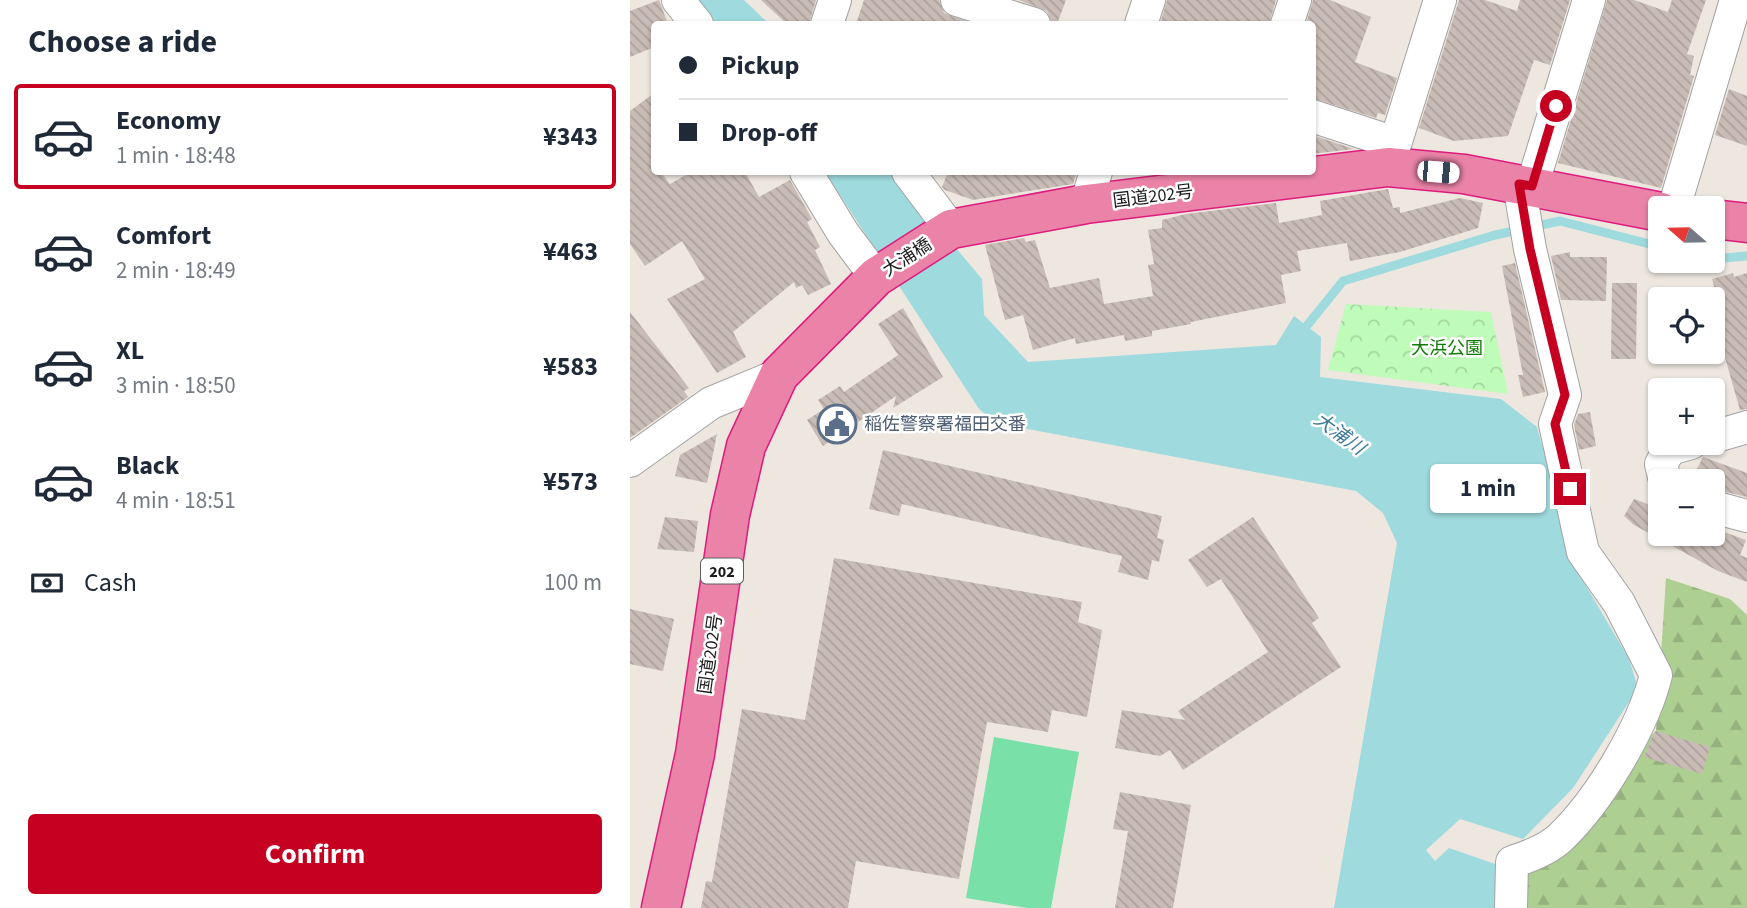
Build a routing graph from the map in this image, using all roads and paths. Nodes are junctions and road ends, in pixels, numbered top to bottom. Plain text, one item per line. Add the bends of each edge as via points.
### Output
1 (678, 0) edge
2 (835, 0) edge
3 (1149, 0) edge
4 (1295, 0) edge
5 (1440, 0) edge
6 (1589, 0) edge
7 (1736, 0) edge
8 (977, 8) edge
9 (695, 21) edge
10 (828, 21) edge
11 (1023, 21) edge
12 (1142, 21) edge
13 (1288, 21) edge
14 (1316, 118) edge
15 (1392, 155) junction
16 (1316, 163) edge
17 (808, 175) edge
18 (911, 175) edge
19 (1210, 175) edge
20 (1525, 185) junction
21 (1091, 188) edge
22 (1678, 196) edge
23 (939, 209) edge
24 (1648, 209) edge
25 (1726, 221) edge
26 (1747, 223) edge
27 (876, 277) junction
28 (779, 375) junction
29 (1747, 427) edge
30 (1725, 433) edge
31 (630, 461) edge
32 (1725, 510) edge
33 (1747, 516) edge
34 (661, 908) edge
35 (1511, 908) edge

1 - 9 street
2 - 10 street
3 - 12 street
4 - 13 street
5 - 15 street
6 - 20 street
7 - 22 street
8 - 11 street
14 - 15 street
15 - 16 highway, 国道202号 / 202
15 - 20 highway, 国道202号 / 202
17 - 27 street
18 - 23 street
19 - 21 highway, 国道202号 / 202
20 - 24 highway, 国道202号 / 202
20 - 35 street via 1530,249 1565,395 1555,424 1583,552 1619,603 1656,675 1620,756 1581,816 1558,840 1512,862
21 - 23 highway, 国道202号 / 202
23 - 27 highway, 大浦橋 / 202
25 - 26 highway
27 - 28 highway, 国道202号 / 202
28 - 31 street via 712,403
28 - 34 highway, 国道202号 / 202 via 746,446 730,515 695,754
29 - 30 street
32 - 33 street

